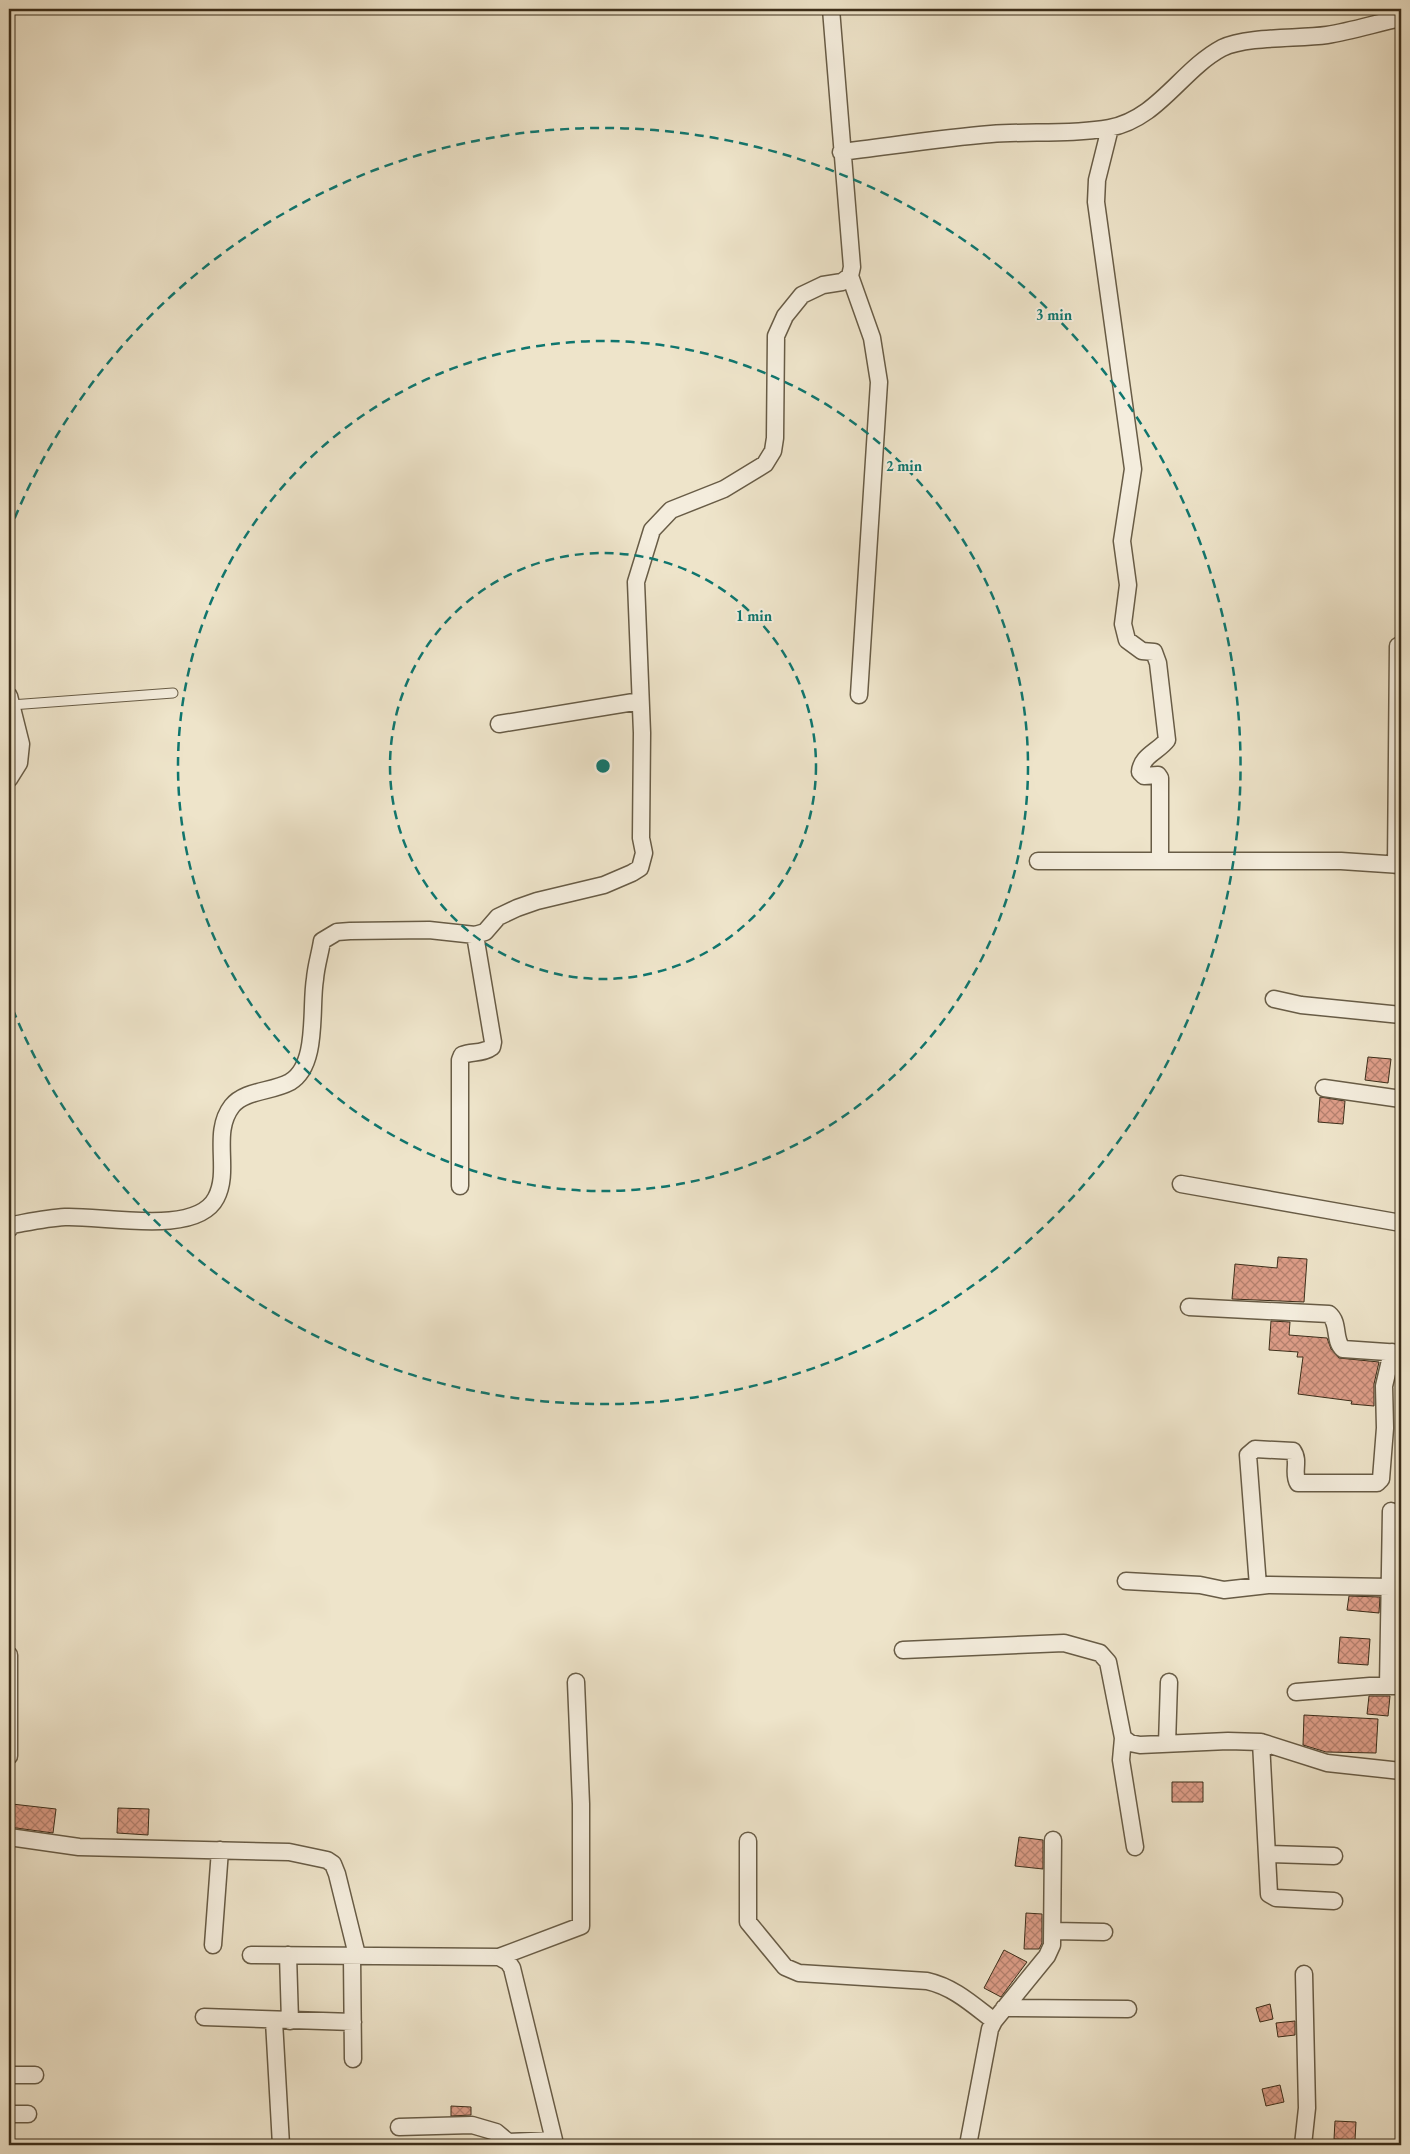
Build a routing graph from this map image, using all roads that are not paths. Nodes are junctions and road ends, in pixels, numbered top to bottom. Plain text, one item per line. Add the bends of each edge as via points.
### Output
1 (830, 9) edge
2 (1401, 18) edge
3 (1110, 128) junction
4 (841, 152) junction
5 (850, 276) junction
6 (1398, 646) dead end
7 (173, 693) dead end
8 (859, 695) dead end
9 (10, 700) edge
10 (640, 701) junction
11 (499, 724) dead end
12 (9, 779) edge
13 (1038, 861) dead end
14 (1160, 861) junction
15 (1399, 865) edge
16 (475, 935) junction
17 (1274, 999) dead end
18 (1401, 1015) edge
19 (1324, 1088) dead end
20 (1401, 1099) edge
21 (1181, 1184) dead end
22 (460, 1186) dead end
23 (1398, 1219) edge
24 (9, 1228) edge
25 (1189, 1307) dead end
26 (1396, 1352) edge
27 (1391, 1512) dead end
28 (1126, 1581) dead end
29 (1258, 1586) junction
30 (1390, 1587) junction
31 (903, 1650) dead end
32 (9, 1656) edge
33 (576, 1682) dead end
34 (1169, 1682) dead end
35 (1395, 1686) edge
36 (1296, 1692) dead end
37 (1123, 1738) junction
38 (1261, 1742) junction
39 (1167, 1744) junction
40 (9, 1756) edge
41 (1401, 1771) edge
42 (9, 1837) edge
43 (1054, 1840) dead end
44 (748, 1841) dead end
45 (1136, 1847) dead end
46 (220, 1850) junction
47 (1267, 1854) junction
48 (1334, 1856) dead end
49 (1334, 1900) dead end
50 (1054, 1931) junction
51 (1104, 1932) dead end
52 (213, 1945) dead end
53 (251, 1954) dead end
54 (288, 1955) junction
55 (354, 1956) junction
56 (499, 1957) junction
57 (1304, 1974) dead end
58 (1128, 2009) dead end
59 (1000, 2015) junction
60 (204, 2017) dead end
61 (282, 2021) junction
62 (353, 2022) junction
63 (353, 2059) dead end
64 (35, 2074) dead end
65 (9, 2075) edge
66 (9, 2114) edge
67 (28, 2114) dead end
68 (399, 2127) dead end
69 (555, 2143) edge
70 (281, 2145) edge
71 (968, 2145) edge
72 (1302, 2145) edge

1 - 4 street
2 - 3 street via 1327,35 1224,47 1208,57 1157,104 1134,120
3 - 4 street via 993,134
3 - 14 street via 1096,180 1096,202 1133,469 1122,541 1128,585 1123,624 1127,640 1142,651 1154,652 1158,663 1167,740 1147,757 1140,772 1144,776 1158,775 1160,778
4 - 5 street via 852,268
5 - 8 street via 872,338 879,382
5 - 10 street via 842,282 823,285 802,294 785,316 776,336 775,438 773,451 765,464 724,488 671,510 652,530 636,582
6 - 15 street
7 - 9 lane
9 - 12 street via 21,753
10 - 11 street
10 - 16 street via 641,838 644,853 640,868 604,885 516,908 498,917 485,932
13 - 14 street
14 - 15 street
16 - 22 street via 493,1042 488,1050 466,1053 460,1060
16 - 24 street via 430,930 350,931 337,932 322,941 314,979 310,1050 299,1074 290,1082 241,1097 231,1107 222,1123 221,1188 215,1200 200,1215 132,1222 66,1217
17 - 18 street via 1301,1005
19 - 20 street
21 - 23 street
25 - 26 street via 1329,1314 1335,1321 1339,1346 1343,1349
26 - 29 street via 1384,1386 1385,1428 1381,1480 1377,1483 1298,1483 1293,1452 1255,1449 1248,1455
27 - 30 street
28 - 29 street via 1200,1585 1224,1590
29 - 30 street
30 - 35 street
31 - 37 street via 1064,1642 1100,1653 1108,1662
32 - 40 street
33 - 56 street via 581,1926
34 - 39 street
35 - 36 street
37 - 39 street via 1140,1745
37 - 45 street via 1121,1760
38 - 39 street
38 - 41 street via 1327,1763
38 - 47 street
42 - 46 street via 79,1847
43 - 50 street
44 - 59 street via 748,1922 785,1967 798,1973 927,1981 950,1988
46 - 52 street
46 - 55 street via 289,1852 333,1864
47 - 48 street
47 - 49 street via 1269,1894 1272,1897
50 - 51 street
50 - 59 street via 1047,1956
53 - 54 street
54 - 55 street
54 - 61 street
55 - 56 street
55 - 62 street
56 - 69 street via 512,1968
57 - 72 street via 1307,2098
58 - 59 street
59 - 71 street via 987,2037
60 - 61 street
61 - 62 street
61 - 70 street
62 - 63 street
64 - 65 street
66 - 67 street
68 - 69 street via 472,2125 496,2132 508,2142

